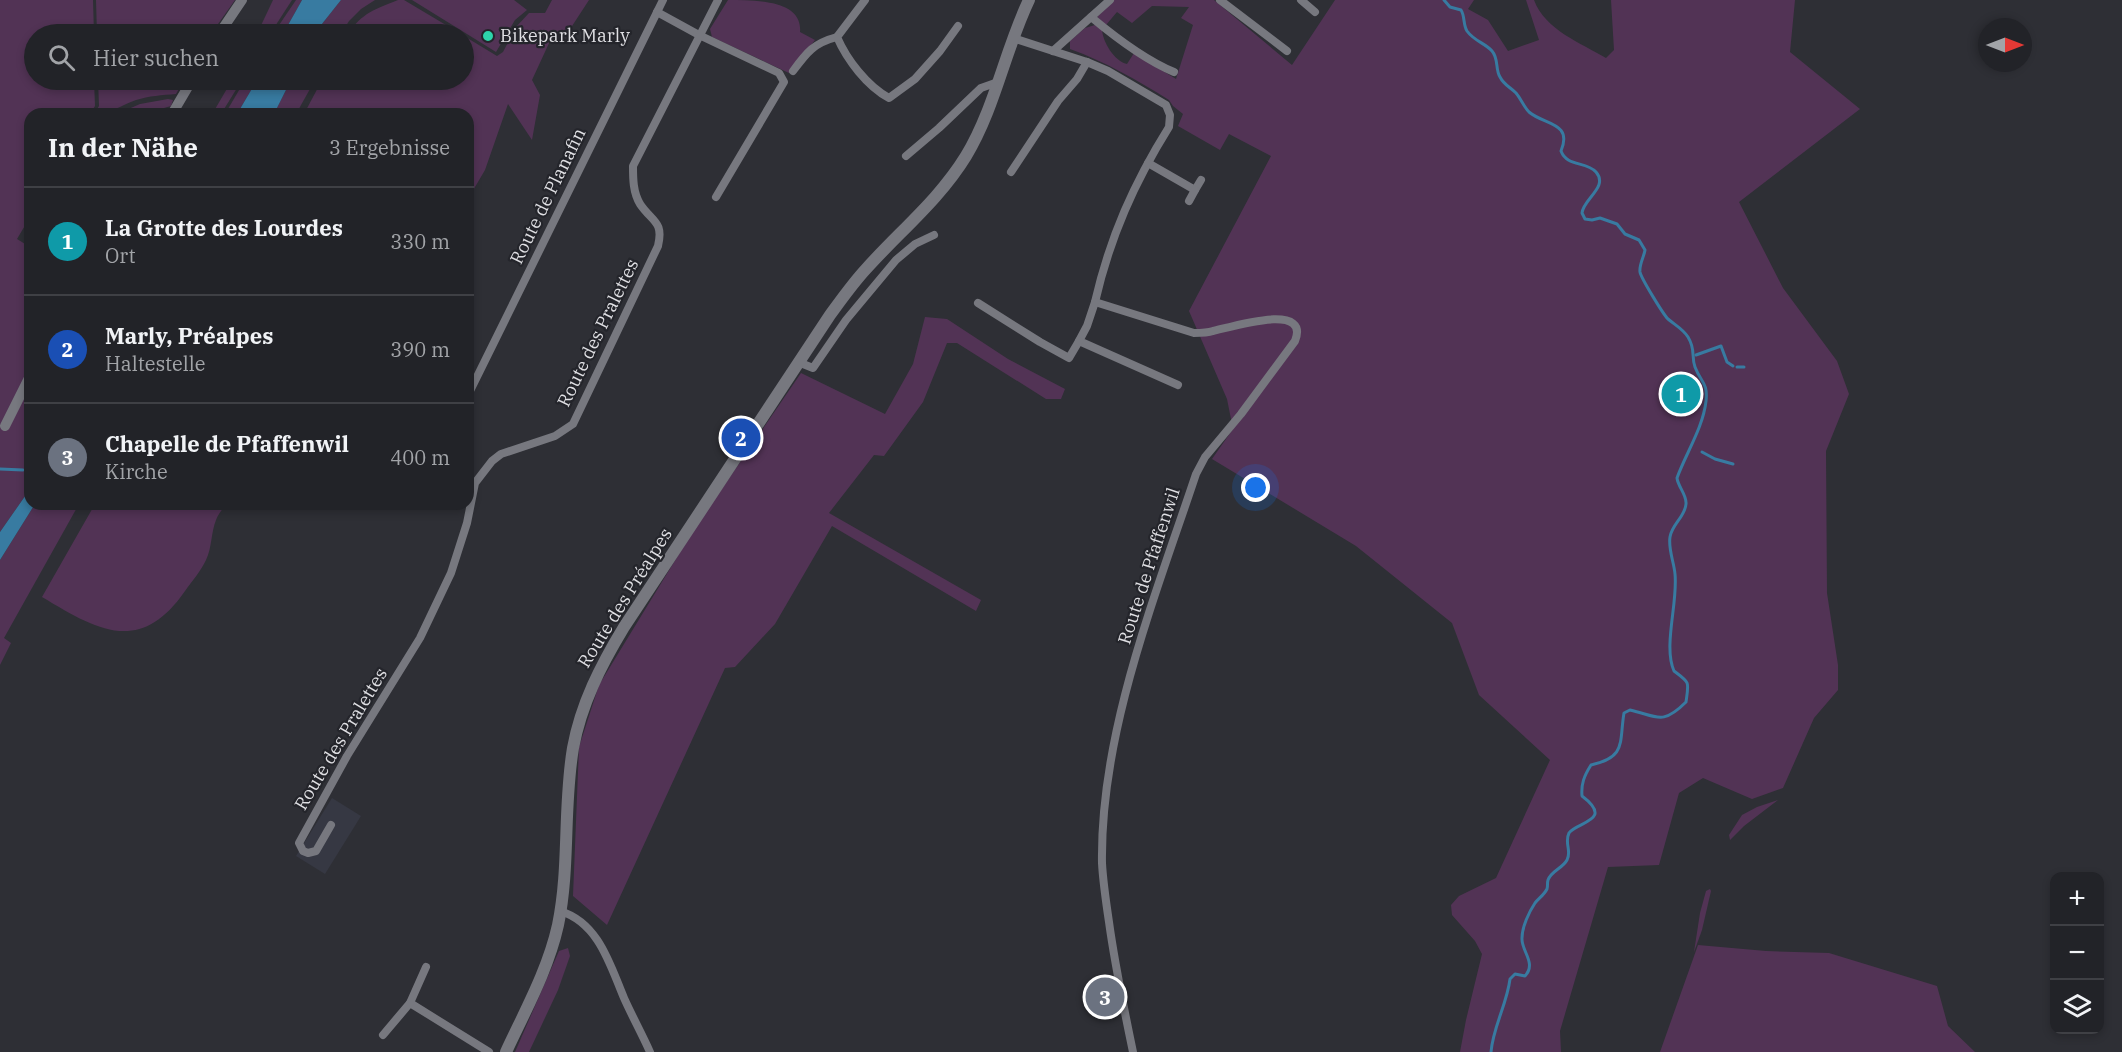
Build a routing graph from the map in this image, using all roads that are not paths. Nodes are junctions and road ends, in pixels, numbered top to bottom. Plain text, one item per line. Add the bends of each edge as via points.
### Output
1 (242, 0) edge
2 (663, 0) edge
3 (718, 0) edge
4 (865, 0) edge
5 (1029, 0) edge
6 (1110, 0) edge
7 (1301, 0) edge
8 (1225, 1) edge
9 (657, 12) junction
10 (1316, 12) dead end
11 (1091, 17) junction
12 (226, 24) edge
13 (958, 26) dead end
14 (699, 35) junction
15 (837, 37) junction
16 (1013, 38) junction
17 (1053, 51) junction
18 (1287, 51) dead end
19 (1087, 62) junction
20 (793, 71) dead end
21 (1174, 72) dead end
22 (998, 82) junction
23 (186, 90) edge
24 (176, 108) edge
25 (906, 156) dead end
26 (1148, 163) junction
27 (1011, 172) dead end
28 (1201, 180) dead end
29 (1195, 190) junction
30 (716, 197) dead end
31 (1189, 201) dead end
32 (934, 235) dead end
33 (1095, 302) junction
34 (978, 303) dead end
35 (1079, 341) junction
36 (798, 362) junction
37 (474, 383) edge
38 (1178, 385) dead end
39 (24, 388) edge
40 (5, 426) dead end
41 (474, 480) edge
42 (469, 510) edge
43 (331, 825) dead end
44 (560, 911) junction
45 (426, 967) dead end
46 (410, 1003) junction
47 (383, 1035) dead end
48 (489, 1052) edge
49 (506, 1052) edge
50 (650, 1052) edge
51 (1133, 1052) edge

1 - 12 street
2 - 9 street, Route de Planafin
3 - 14 street, Route des Pralettes
4 - 15 street
5 - 16 main road, Route des Préalpes
6 - 11 street
7 - 10 street
8 - 18 street
9 - 14 street
9 - 37 street, Route de Planafin
11 - 17 street
11 - 21 street
13 - 15 street via 915,79 888,98 878,92 843,51
14 - 30 street via 779,73 784,82
14 - 41 street, Route des Pralettes via 633,166 633,187 661,234 658,246 573,424 555,436 501,454
15 - 20 street via 821,41
16 - 17 street
16 - 22 main road, Route des Préalpes
17 - 19 street
19 - 26 street via 1166,105 1169,127
19 - 27 street
22 - 25 street via 981,88
22 - 36 main road, Route des Préalpes via 975,139 946,186 860,277
23 - 24 street
26 - 29 street
26 - 33 street via 1122,215
28 - 29 street
29 - 31 street
32 - 36 street via 896,260 846,320 813,368
33 - 35 street
33 - 51 street, Route de Pfaffenwil via 1194,333 1270,319 1287,320 1297,330 1295,341 1196,474 1132,673 1113,750 1105,795 1102,866 1116,969
34 - 35 street via 1070,358
35 - 38 street
36 - 44 main road, Route des Préalpes via 624,627 596,677 573,747
39 - 40 street
42 - 43 street, Route des Pralettes via 447,582 408,659 347,756 299,843 303,851 316,851
44 - 49 main road, Route des Préalpes via 546,963
44 - 50 street via 586,926 600,943
45 - 46 street
46 - 47 street
46 - 48 street

